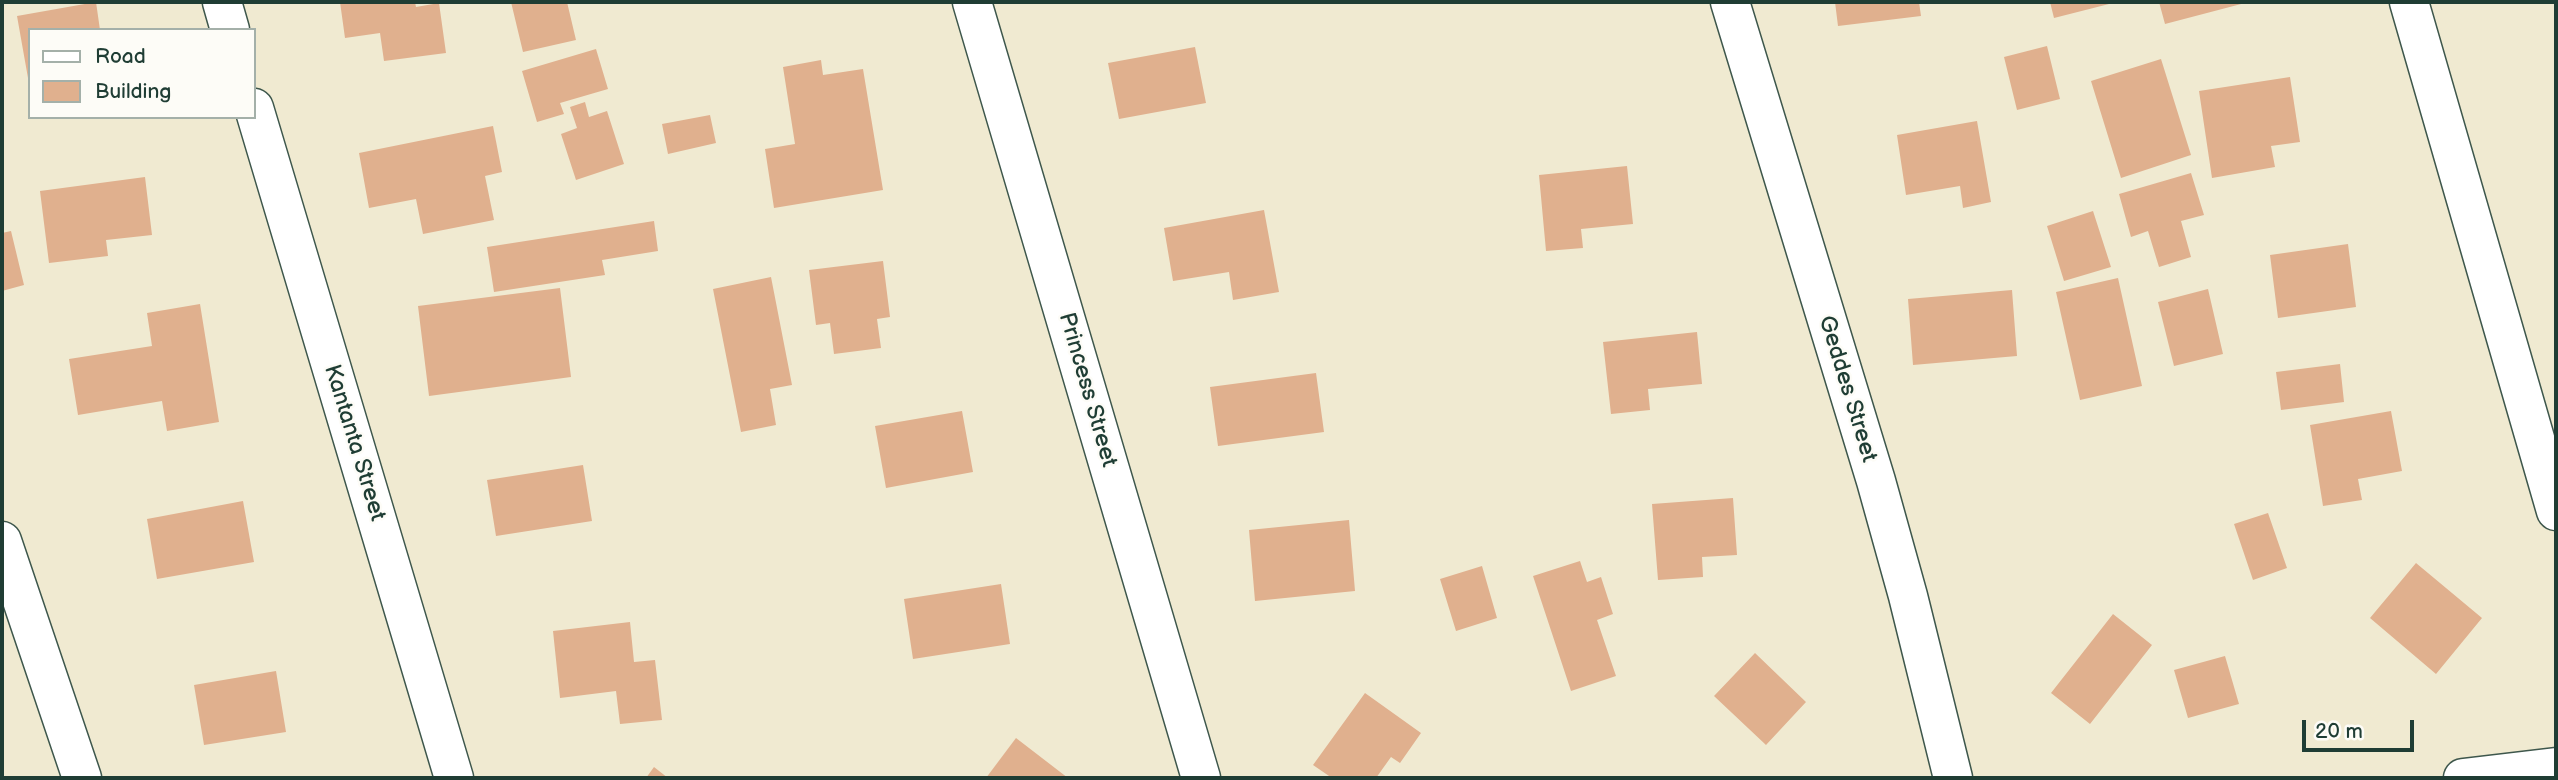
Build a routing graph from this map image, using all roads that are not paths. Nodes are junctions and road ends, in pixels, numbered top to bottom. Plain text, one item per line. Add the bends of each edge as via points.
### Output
1 (222, 2) edge
2 (972, 2) edge
3 (1730, 2) edge
4 (2409, 2) edge
5 (229, 28) edge
6 (256, 115) edge
7 (2556, 510) edge
8 (2, 541) edge
9 (2556, 767) edge
10 (82, 778) edge
11 (454, 778) edge
12 (1201, 778) edge
13 (1954, 778) edge
14 (2463, 778) edge

1 - 5 street
2 - 12 street, Princess Street
3 - 13 street, Geddes Street via 1880,494
4 - 7 street
6 - 11 street, Kantanta Street
8 - 10 street
9 - 14 street

